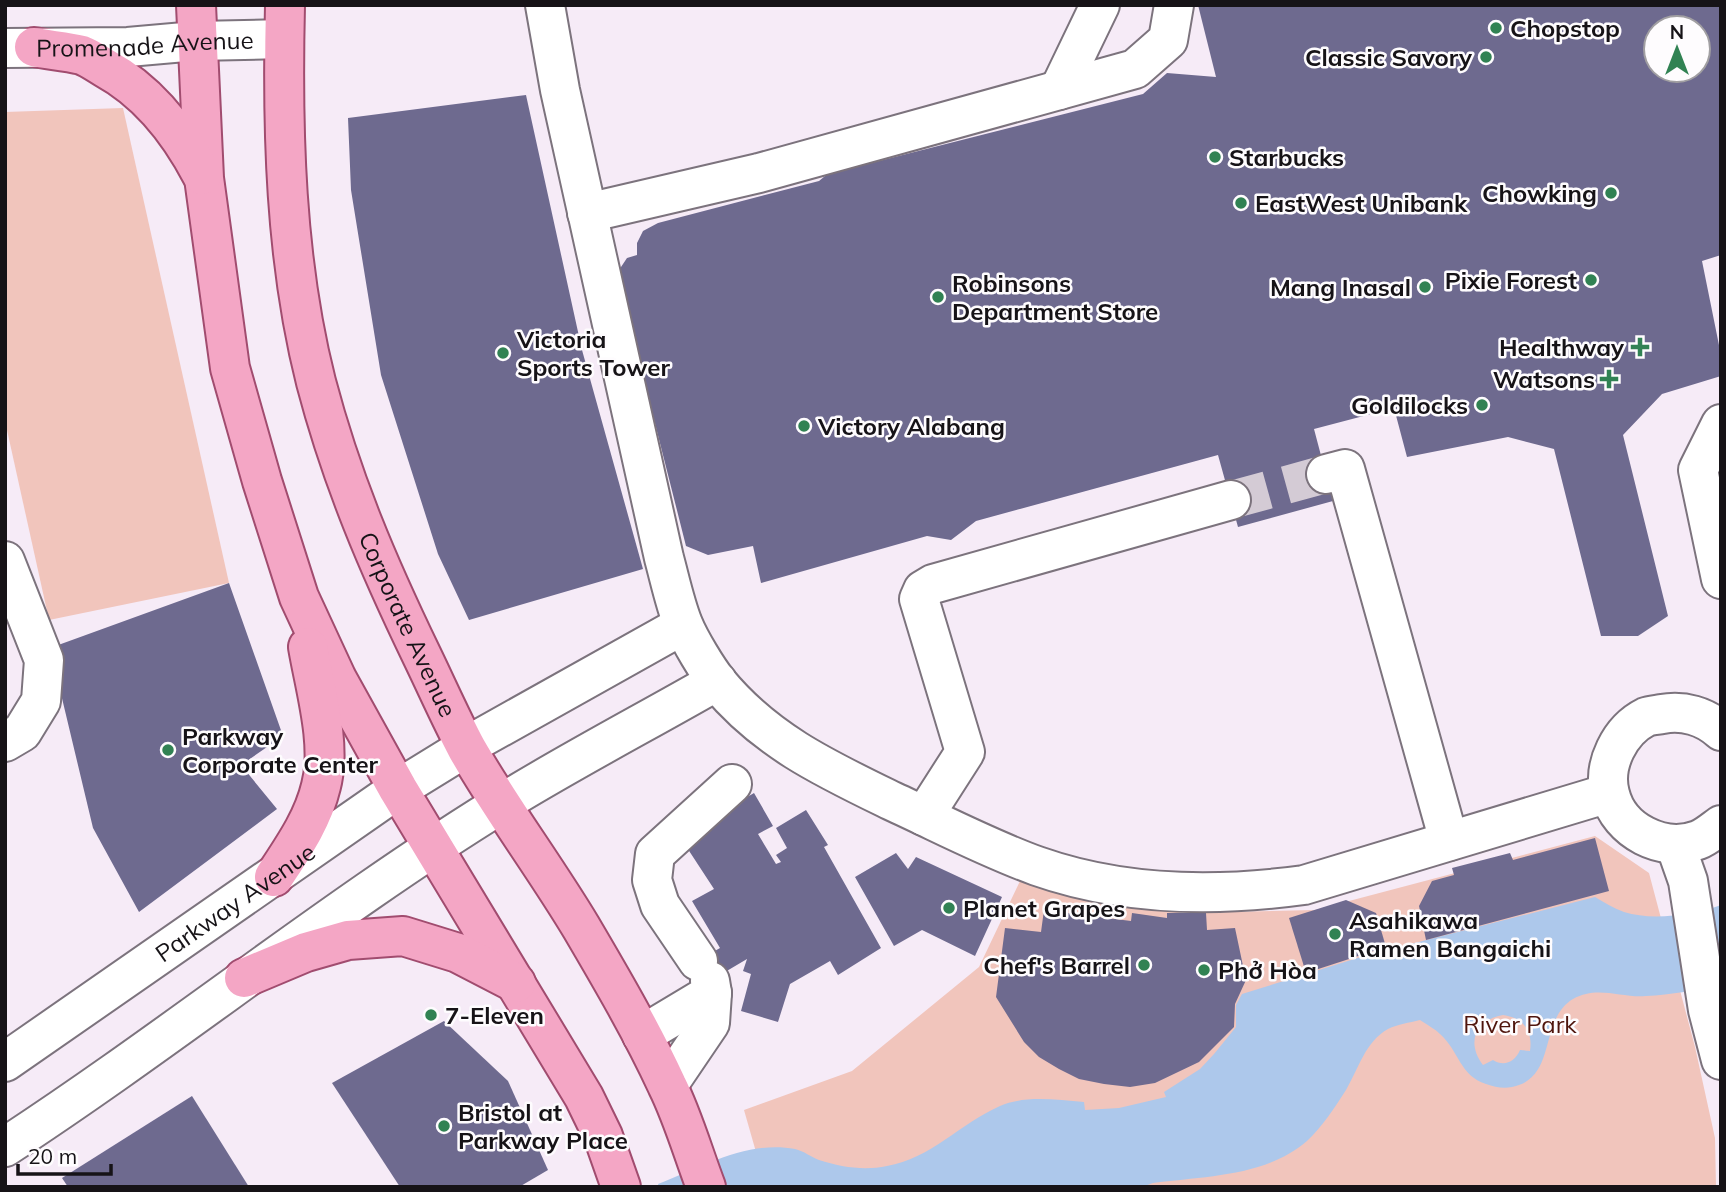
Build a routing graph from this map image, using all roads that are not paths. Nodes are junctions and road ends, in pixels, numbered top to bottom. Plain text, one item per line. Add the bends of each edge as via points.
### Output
1 (545, 5) edge
2 (1100, 5) edge
3 (1174, 5) edge
4 (285, 22) edge
5 (196, 23) edge
6 (19, 47) edge
7 (1059, 90) junction
8 (204, 178) junction
9 (587, 212) junction
10 (1721, 424) edge
11 (1326, 474) tunnel mouth
12 (1231, 500) tunnel mouth
13 (5, 561) edge
14 (1721, 579) edge
15 (299, 597) junction
16 (683, 625) junction
17 (717, 681) junction
18 (1717, 719) edge
19 (5, 742) edge
20 (466, 747) junction
21 (732, 784) dead end
22 (398, 789) junction
23 (1609, 793) junction
24 (501, 805) junction
25 (924, 816) junction
26 (1720, 827) edge
27 (1449, 841) junction
28 (1675, 844) junction
29 (433, 849) junction
30 (274, 877) junction
31 (244, 978) junction
32 (706, 978) junction
33 (516, 983) junction
34 (642, 1035) junction
35 (1721, 1060) edge
36 (5, 1062) edge
37 (672, 1096) junction
38 (5, 1147) edge
39 (621, 1187) edge
40 (706, 1187) edge

1 - 9 street
2 - 7 street
3 - 7 street via 1168,40 1135,69
4 - 5 street, Promenade Avenue
4 - 20 main road, Corporate Avenue via 290,215 316,379 360,523
5 - 6 street, Promenade Avenue via 128,47
5 - 8 main road
6 - 8 main road via 83,56 114,73 174,128
7 - 9 street via 759,173
8 - 15 main road via 230,368
9 - 16 street
10 - 14 street via 1698,470
11 - 27 street via 1345,469
12 - 25 street via 923,590 919,598 965,752
13 - 19 street via 44,660 41,701 22,732
15 - 22 main road via 337,679
15 - 30 main road via 324,765 307,823
16 - 17 street
16 - 20 street, Parkway Avenue
17 - 24 street
17 - 25 street via 753,721 822,767
18 - 23 street via 1676,711 1647,717 1622,736 1609,763
20 - 22 street, Parkway Avenue
20 - 24 main road, Corporate Avenue
21 - 32 street via 655,854 652,880 660,905
22 - 29 main road
22 - 30 street, Parkway Avenue
23 - 27 street
23 - 28 street via 1622,820 1646,838
24 - 29 street
24 - 34 main road, Corporate Avenue via 579,925
25 - 27 street via 1039,867 1146,889 1204,894 1304,885
26 - 28 street via 1699,840
28 - 35 street via 1688,881 1708,1010
29 - 31 street
29 - 33 main road
30 - 36 street, Parkway Avenue
31 - 33 main road via 348,940 403,936 458,953
31 - 38 street
32 - 34 street
32 - 37 street via 709,1023
33 - 39 main road via 584,1097
34 - 37 main road, Corporate Avenue
37 - 40 main road, Corporate Avenue

